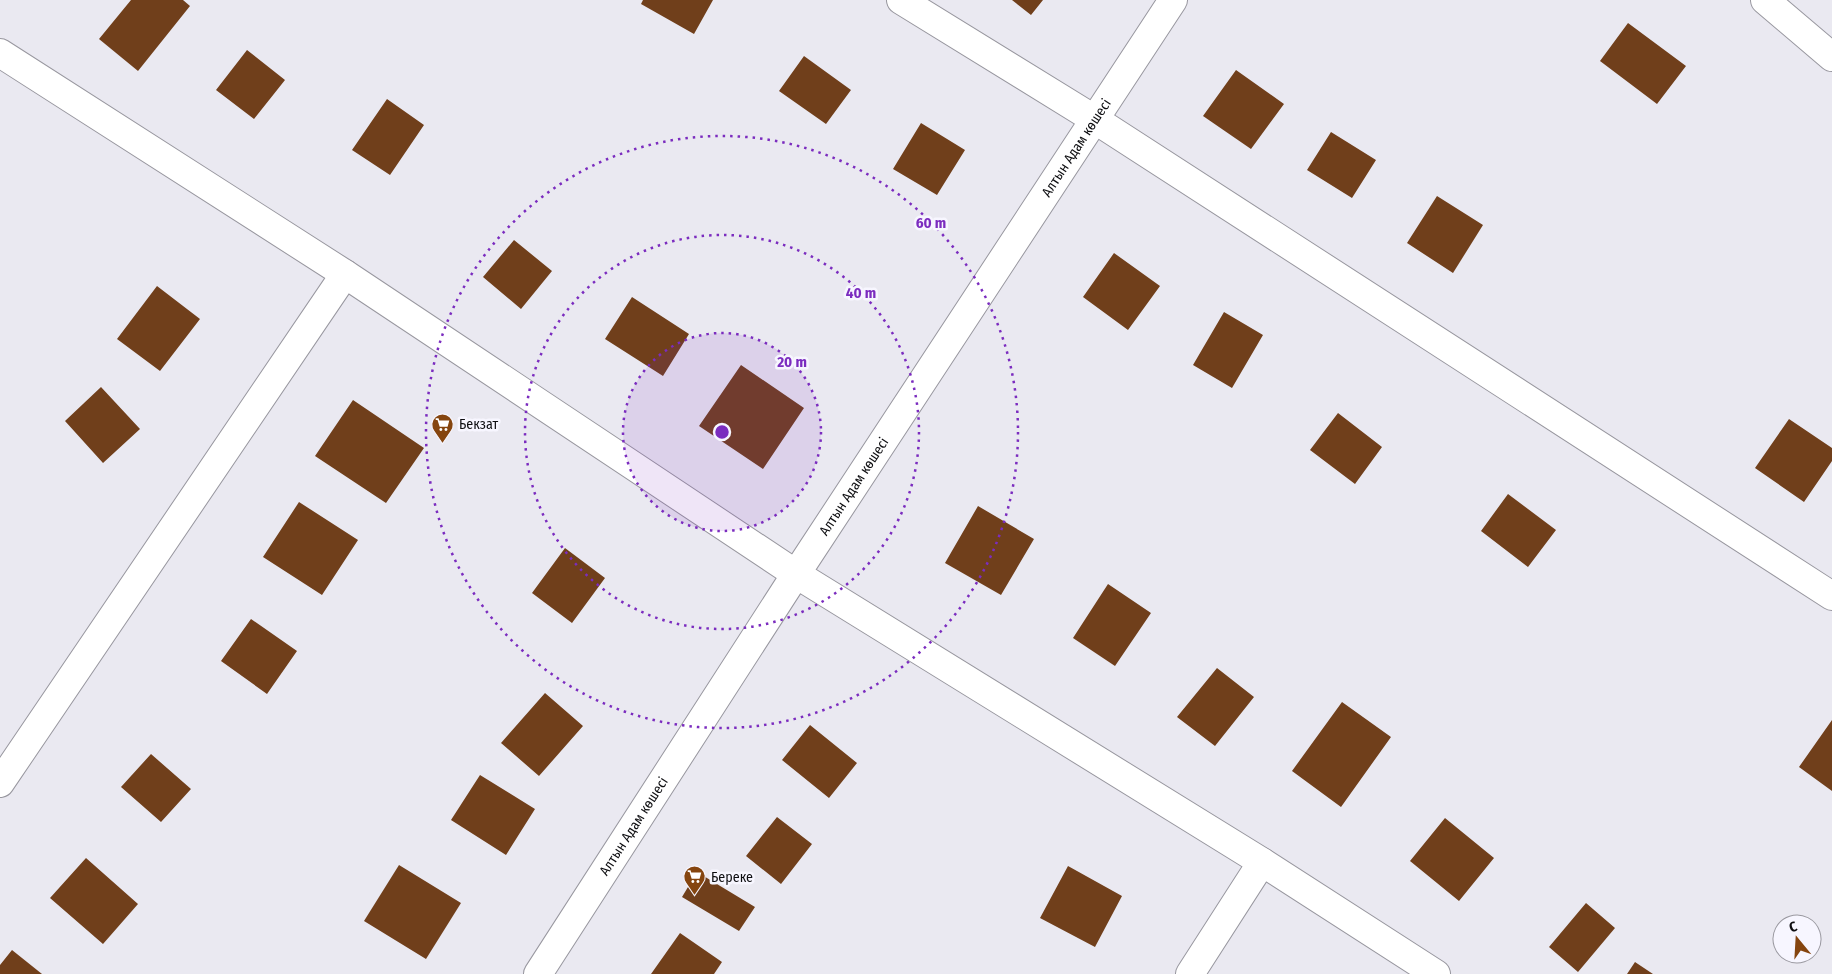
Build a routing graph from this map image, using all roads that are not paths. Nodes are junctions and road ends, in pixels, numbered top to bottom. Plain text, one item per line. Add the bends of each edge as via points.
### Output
1 (901, 0) edge
2 (1174, 0) edge
3 (1765, 0) edge
4 (0, 53) edge
5 (1832, 57) edge
6 (1094, 119) junction
7 (345, 274) junction
8 (796, 574) junction
9 (1832, 596) edge
10 (0, 783) edge
11 (1262, 862) junction
12 (538, 974) edge
13 (1190, 974) edge
14 (1436, 974) edge

1 - 6 street
2 - 6 street, Алтын Адам көшесі
3 - 5 street
4 - 7 street
6 - 8 street, Алтын Адам көшесі
6 - 9 street
7 - 8 street
7 - 10 street
8 - 11 street
8 - 12 street, Алтын Адам көшесі
11 - 13 street
11 - 14 street

